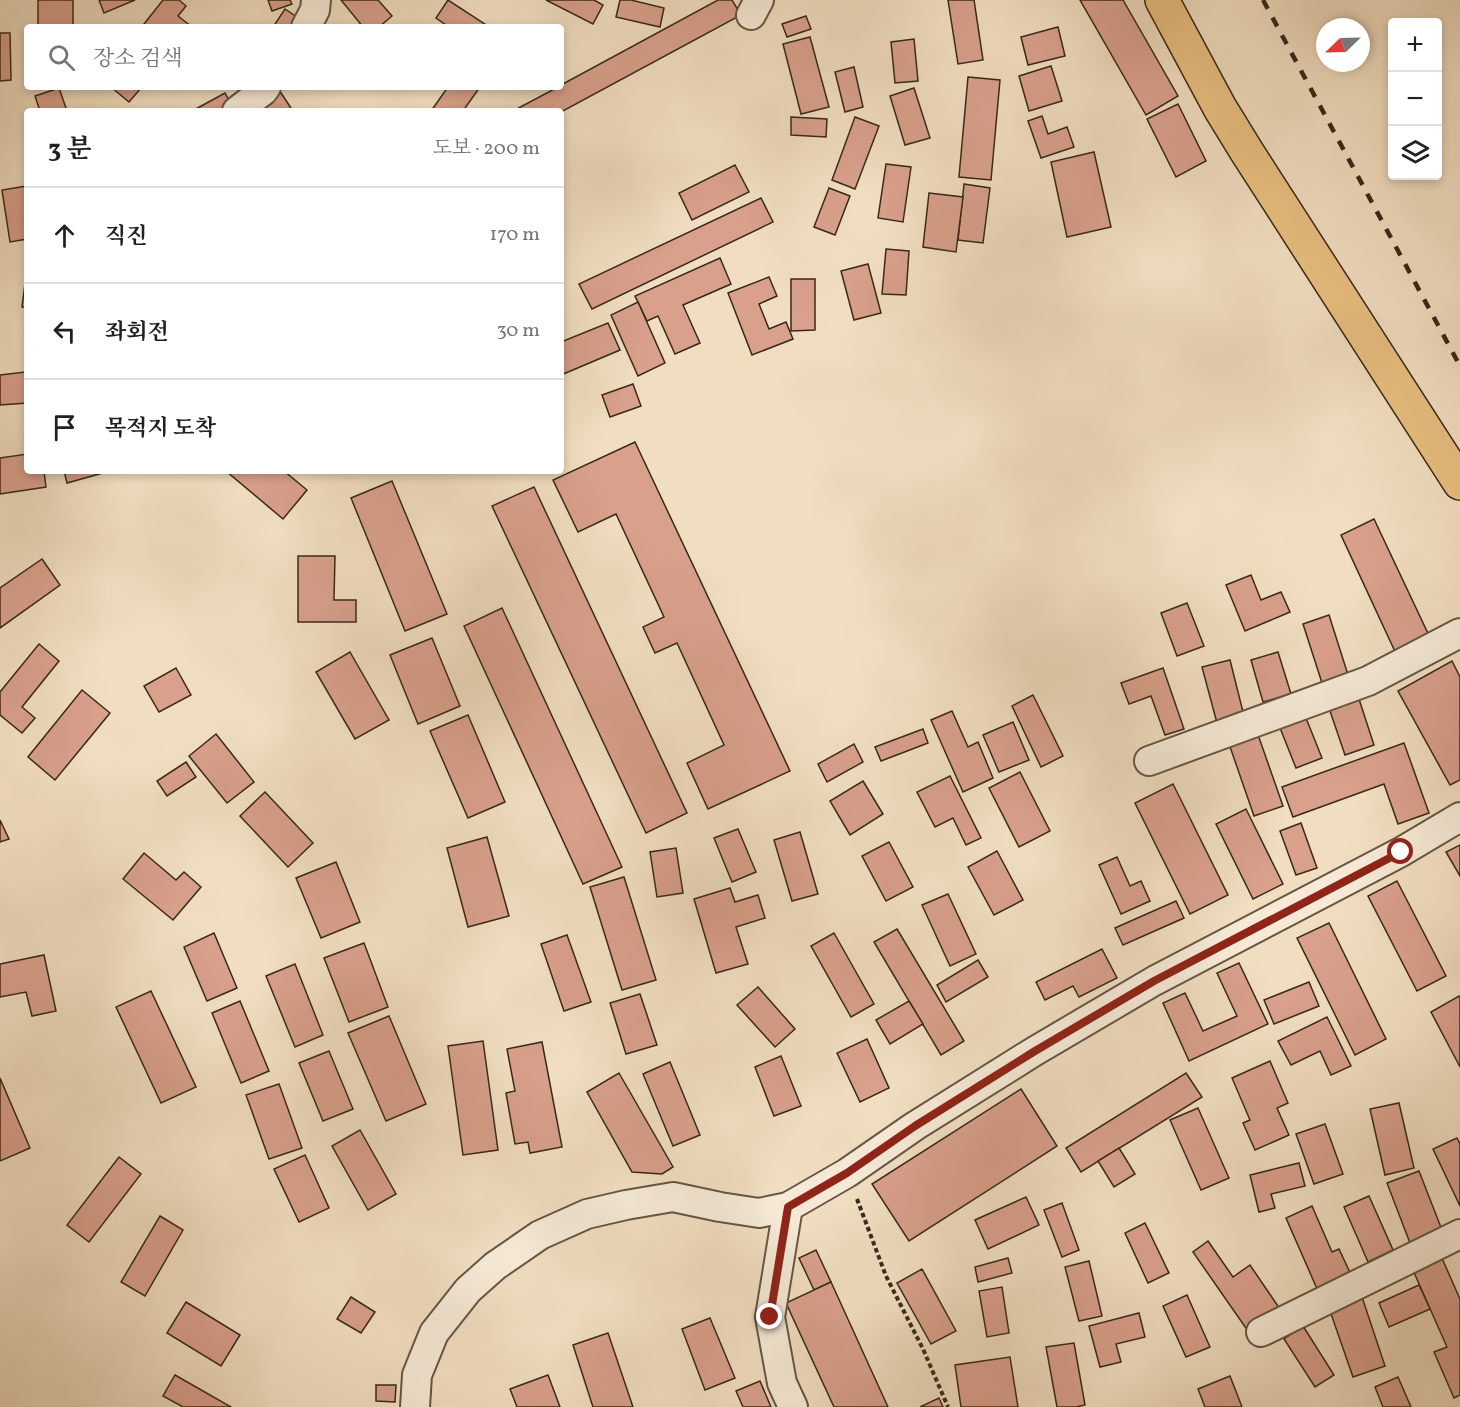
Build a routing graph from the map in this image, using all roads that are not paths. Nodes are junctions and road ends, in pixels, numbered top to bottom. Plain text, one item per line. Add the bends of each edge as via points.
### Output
1 (316, 0) edge
2 (1162, 0) edge
3 (308, 24) edge
4 (264, 90) edge
5 (241, 108) edge
6 (1460, 483) edge
7 (1460, 633) edge
8 (1149, 761) dead end
9 (1460, 817) edge
10 (788, 1207) junction
11 (1460, 1234) edge
12 (1261, 1332) dead end
13 (415, 1407) edge
14 (794, 1407) edge

1 - 3 street
2 - 6 main road via 1246,152
4 - 5 street
7 - 8 street via 1368,681
9 - 10 street via 1154,981
10 - 13 street via 759,1213 673,1197 587,1214 540,1235 468,1290 435,1334 417,1375
10 - 14 street via 770,1317 782,1383
11 - 12 street

